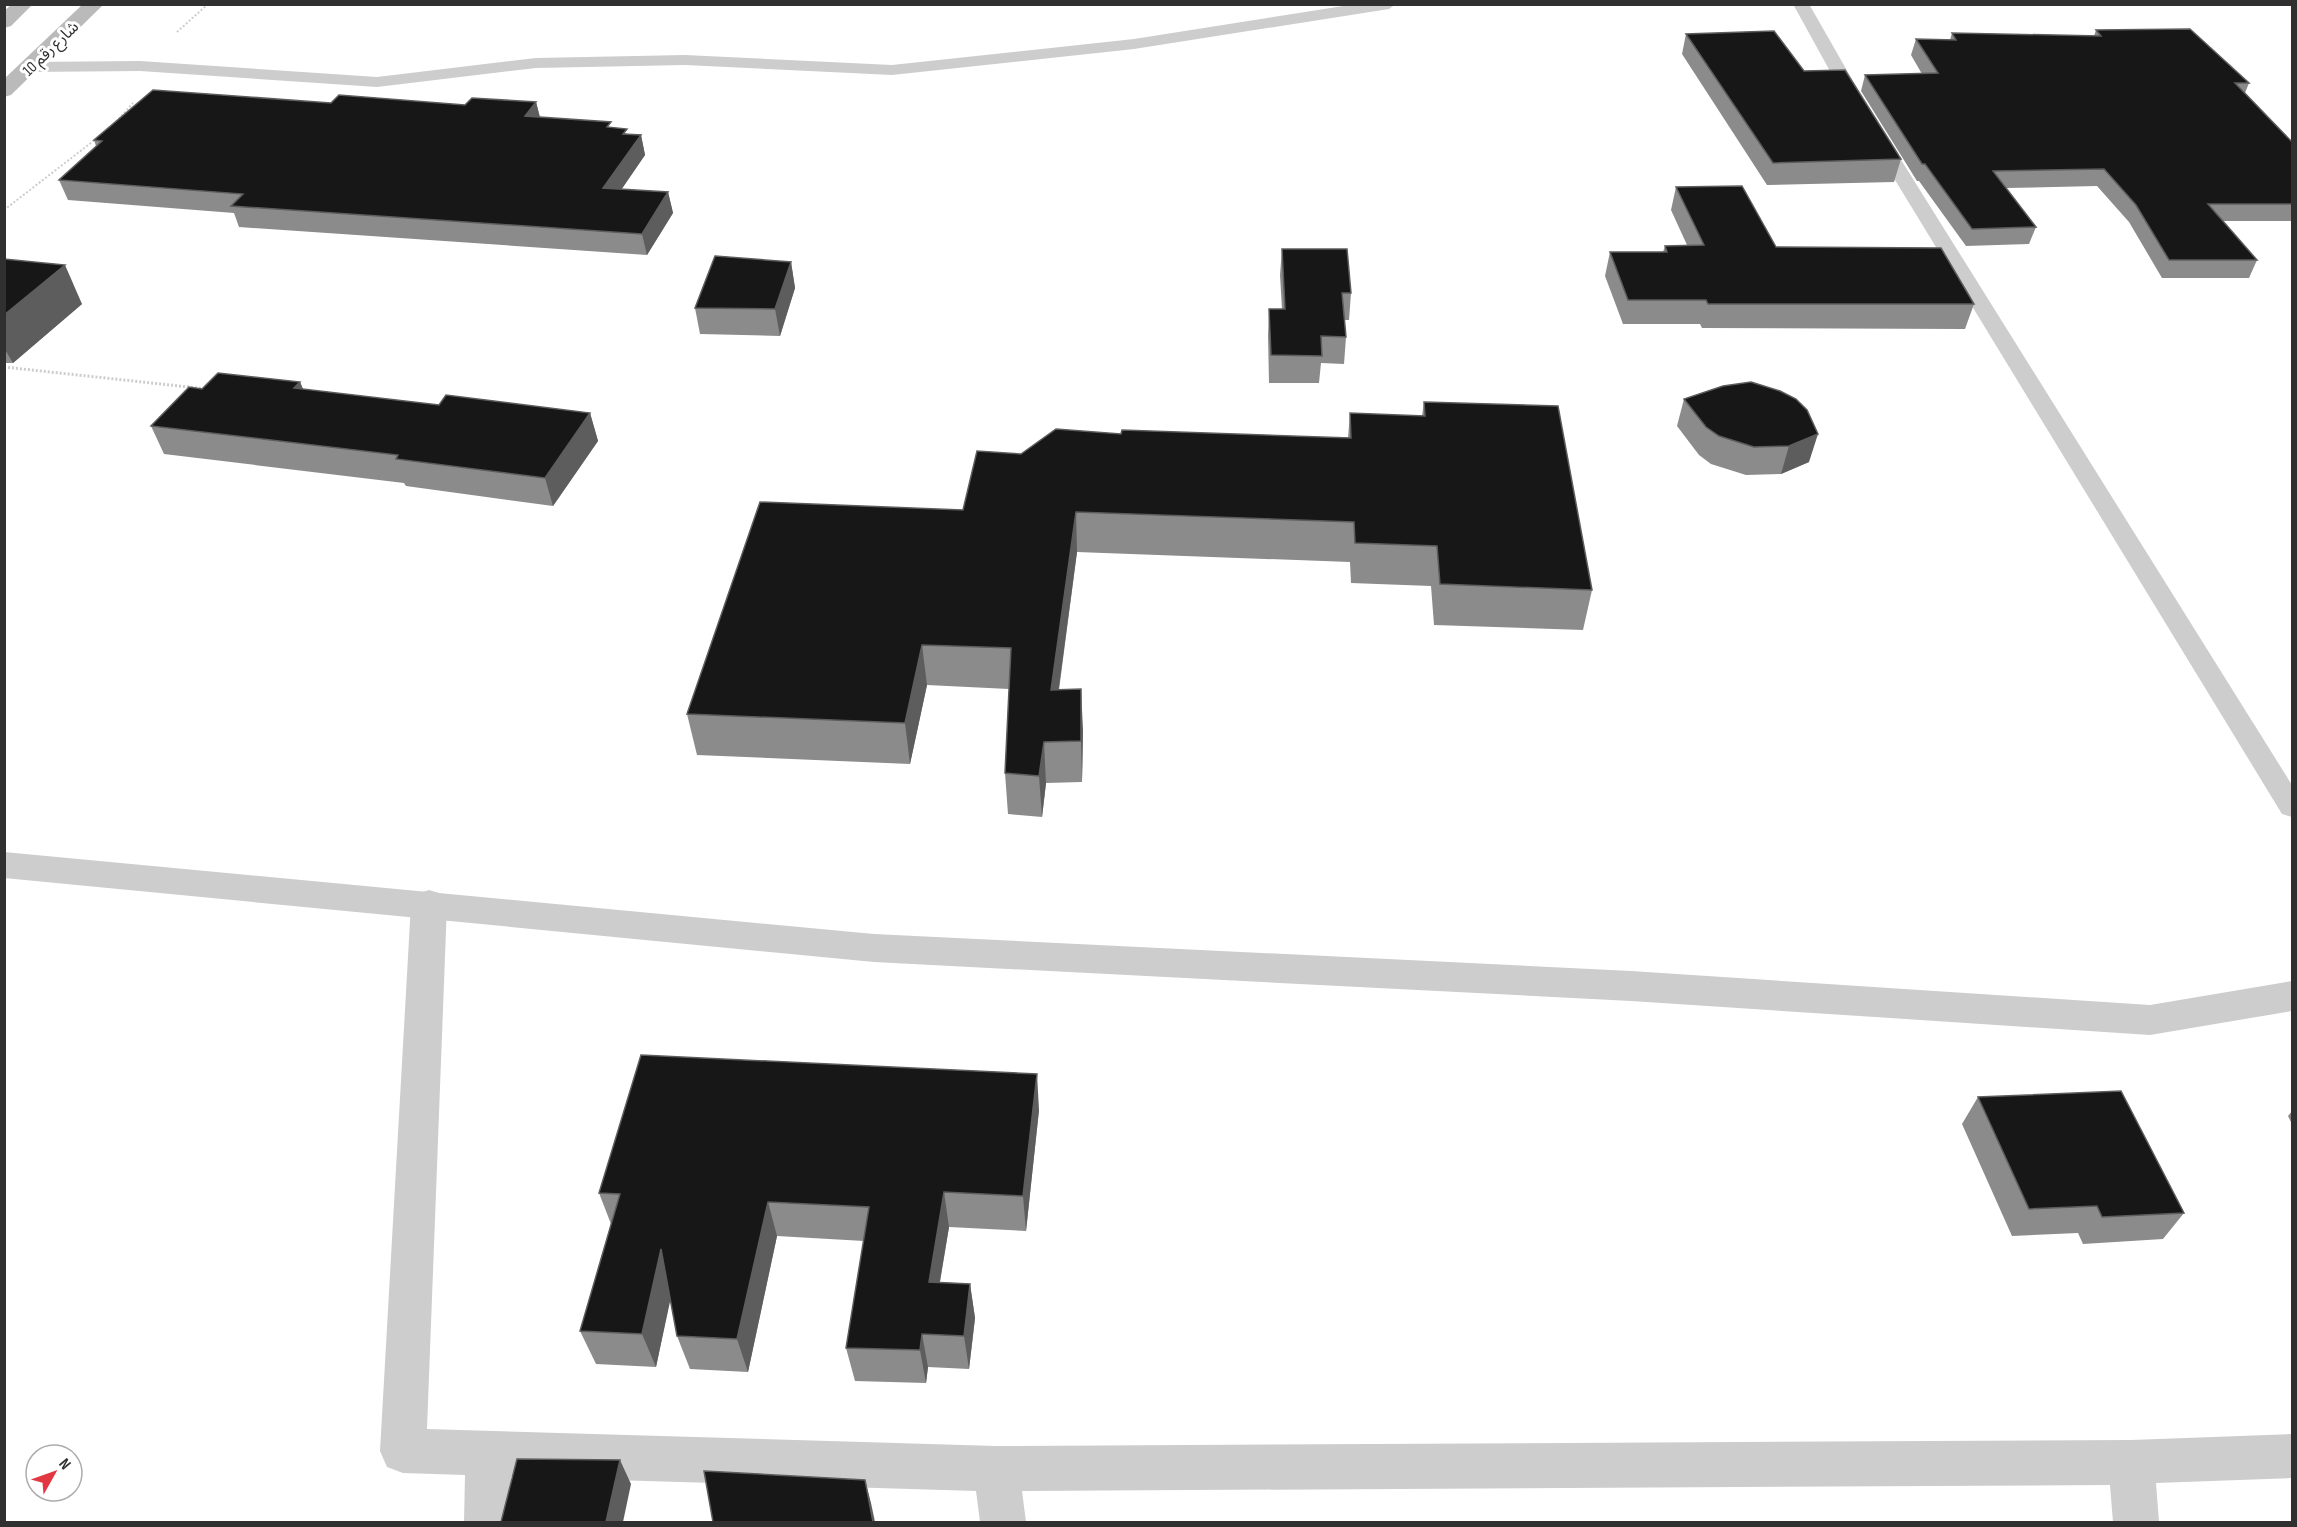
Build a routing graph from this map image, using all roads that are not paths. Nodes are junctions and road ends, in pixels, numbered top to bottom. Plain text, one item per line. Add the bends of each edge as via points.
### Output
1 (24, 4) edge
2 (95, 4) edge
3 (1389, 4) edge
4 (1801, 4) edge
5 (4, 22) edge
6 (29, 67) junction
7 (4, 91) edge
8 (2292, 807) edge
9 (4, 865) edge
10 (429, 904) junction
11 (2292, 996) edge
12 (488, 1454) junction
13 (2292, 1456) edge
14 (2130, 1462) junction
15 (996, 1469) junction
16 (487, 1522) edge
17 (1003, 1522) edge
18 (2136, 1522) edge

1 - 5 main road
2 - 6 main road, شارع رقم 10
3 - 6 lane via 1134,45 892,70 674,60 536,63 377,82 140,66
4 - 8 lane via 1839,74
6 - 7 main road, شارع رقم 10
9 - 10 street
10 - 11 street via 873,948 1631,986 2150,1020
10 - 12 street via 403,1451
12 - 15 street
12 - 16 street
13 - 14 street
14 - 15 street
14 - 18 street
15 - 17 street

